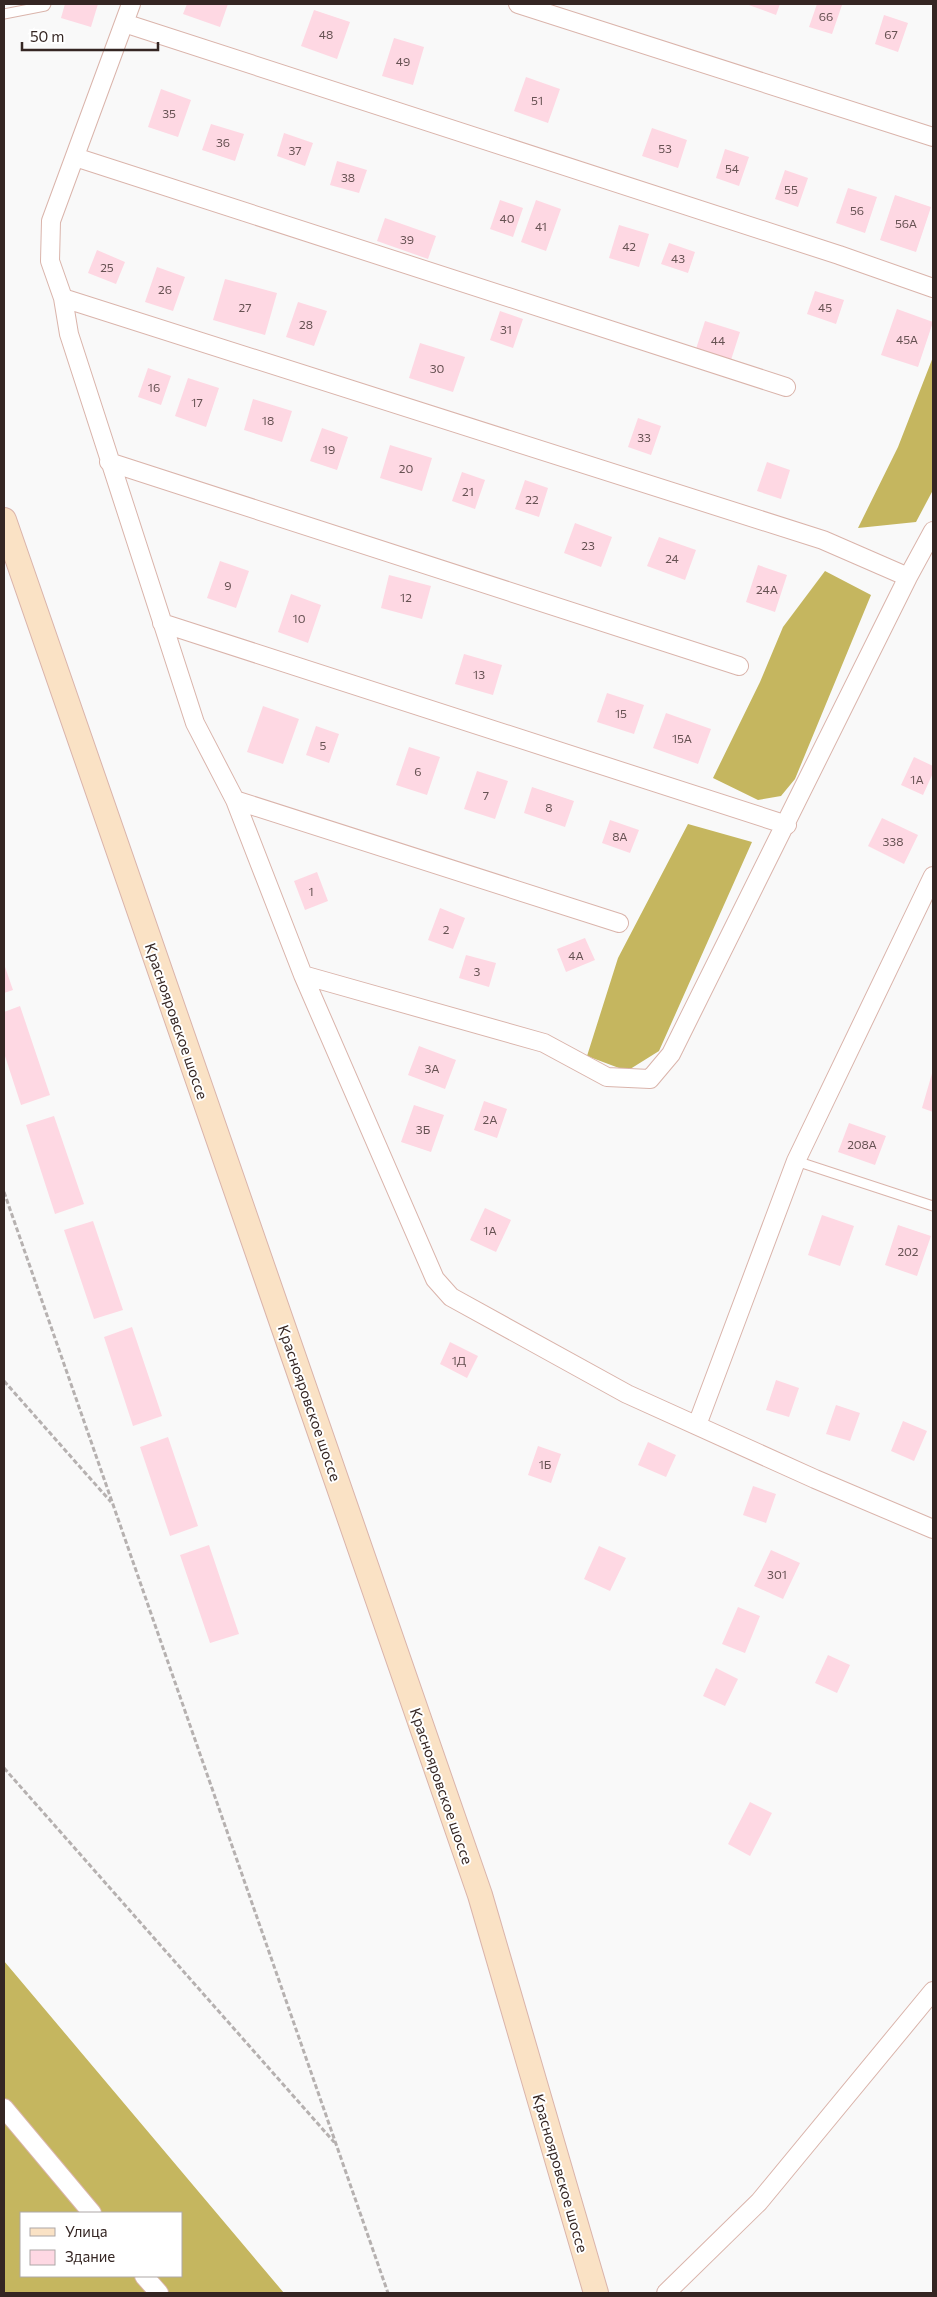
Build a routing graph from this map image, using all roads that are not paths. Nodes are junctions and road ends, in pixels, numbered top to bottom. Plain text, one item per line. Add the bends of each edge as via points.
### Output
1 (46, 4) edge
2 (131, 4) edge
3 (518, 4) edge
4 (4, 14) edge
5 (124, 23) junction
6 (933, 136) edge
7 (75, 157) junction
8 (933, 288) edge
9 (63, 298) junction
10 (786, 387) dead end
11 (109, 462) junction
12 (4, 520) edge
13 (933, 531) edge
14 (908, 577) junction
15 (162, 622) junction
16 (739, 666) dead end
17 (234, 800) junction
18 (786, 825) junction
19 (933, 876) edge
20 (619, 923) dead end
21 (303, 975) junction
22 (796, 1161) junction
23 (933, 1206) edge
24 (697, 1425) junction
25 (933, 1529) edge
26 (933, 1991) edge
27 (4, 2108) edge
28 (91, 2212) edge
29 (145, 2277) edge
30 (159, 2293) edge
31 (596, 2293) edge
32 (666, 2293) edge

1 - 4 lane
2 - 5 street
3 - 6 street
5 - 7 street
5 - 8 street
7 - 9 street via 51,221 50,261
7 - 10 street
9 - 11 street via 69,334
9 - 14 street via 823,540
11 - 15 street
11 - 16 street
12 - 31 street, Краснояровское шоссе via 480,1895
13 - 14 street
14 - 18 street
15 - 17 street via 195,723
15 - 18 street
17 - 20 street
17 - 21 street
18 - 21 street via 671,1054 650,1079 607,1077 544,1043
19 - 22 street
21 - 24 street via 435,1279 450,1297 627,1394
22 - 23 lane
22 - 24 street
24 - 25 street
26 - 32 street via 759,2202
27 - 28 street
29 - 30 street

